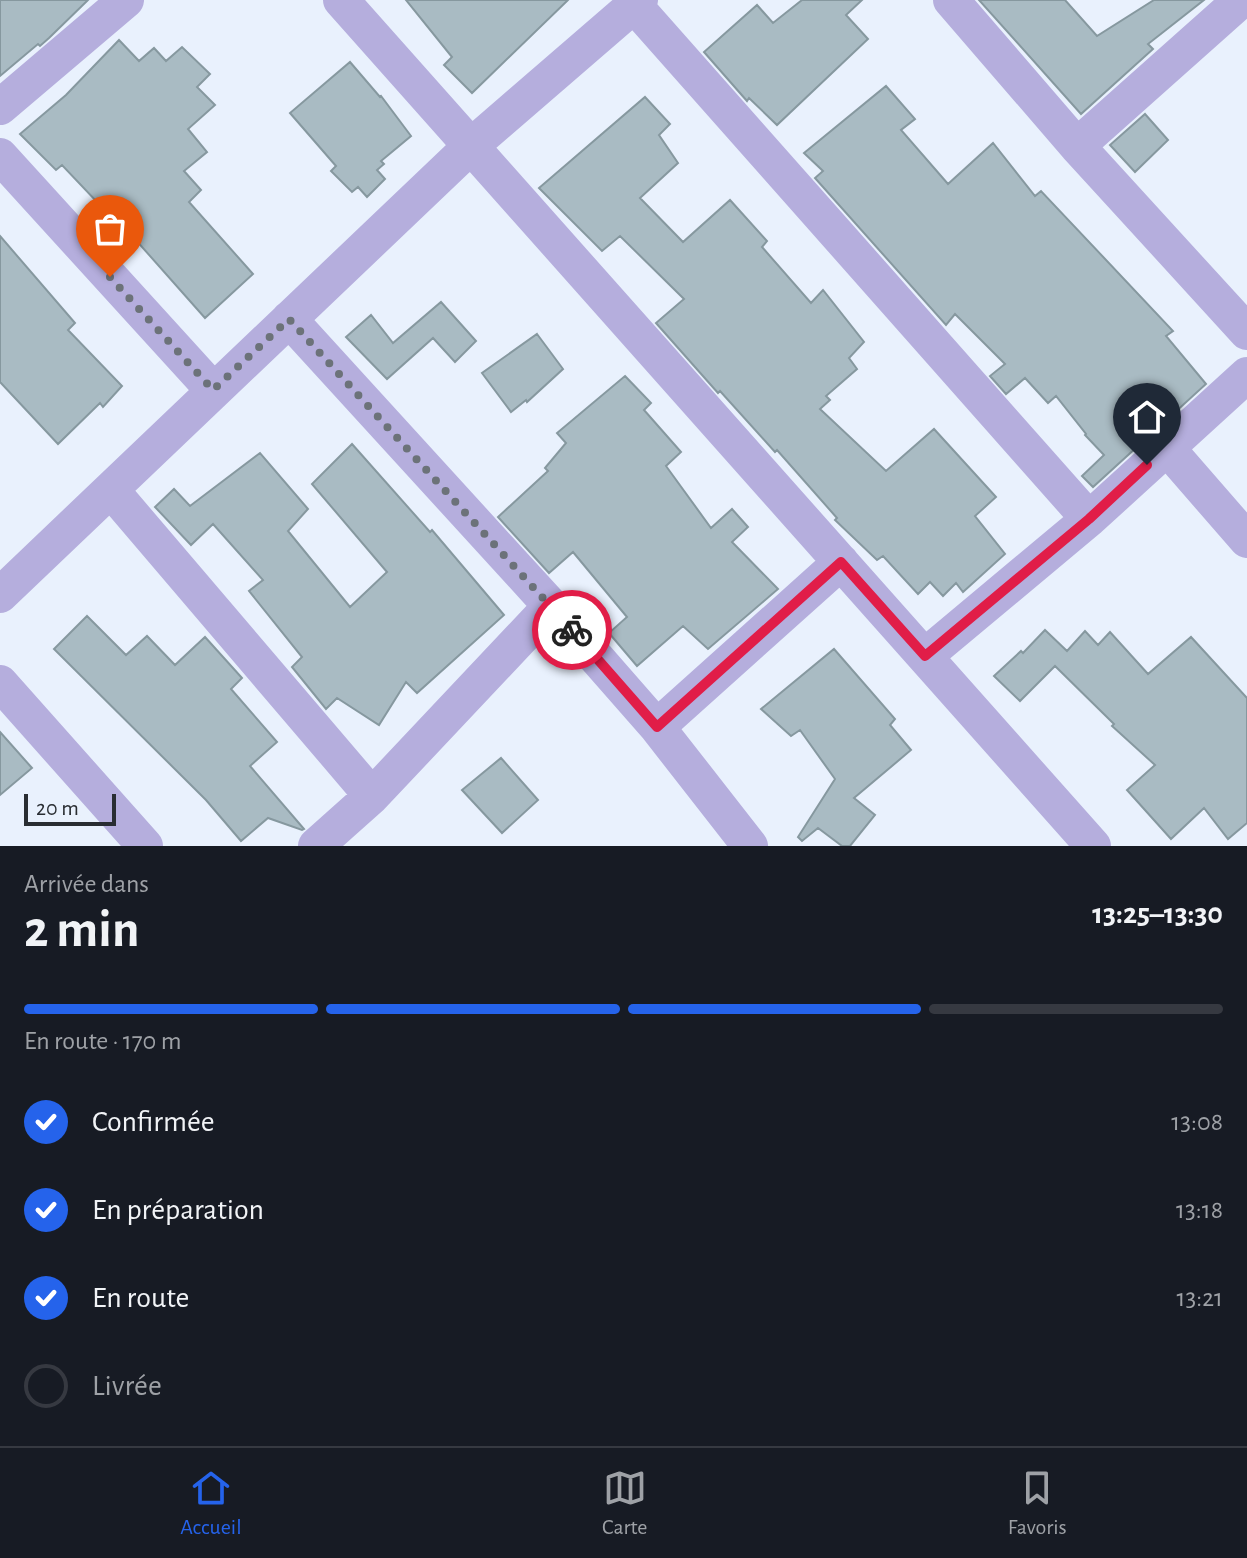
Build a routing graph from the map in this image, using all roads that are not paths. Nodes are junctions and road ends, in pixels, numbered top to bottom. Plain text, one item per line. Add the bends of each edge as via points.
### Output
1 (126, 0) edge
2 (341, 0) edge
3 (951, 0) edge
4 (1241, 0) edge
5 (637, 3) edge
6 (0, 107) edge
7 (471, 146) junction
8 (1077, 146) junction
9 (2, 163) edge
10 (289, 319) junction
11 (1247, 332) edge
12 (1247, 375) edge
13 (213, 390) junction
14 (1167, 448) junction
15 (111, 490) junction
16 (1089, 519) junction
17 (1247, 540) edge
18 (841, 562) junction
19 (0, 595) edge
20 (551, 606) junction
21 (925, 656) junction
22 (0, 683) edge
23 (657, 727) junction
24 (372, 796) junction
25 (145, 846) edge
26 (316, 846) edge
27 (750, 846) edge
28 (1093, 846) edge

1 - 6 street
2 - 7 street
3 - 8 street
4 - 8 street
5 - 7 street
5 - 16 street
7 - 10 street
7 - 18 street
8 - 11 street
9 - 13 street
10 - 13 street
10 - 20 street
12 - 14 street
13 - 15 street
14 - 16 street
14 - 17 street
15 - 19 street
15 - 24 street
16 - 21 street
18 - 21 street
18 - 23 street
20 - 23 street
20 - 24 street
21 - 28 street
22 - 25 street
23 - 27 street
24 - 26 street

